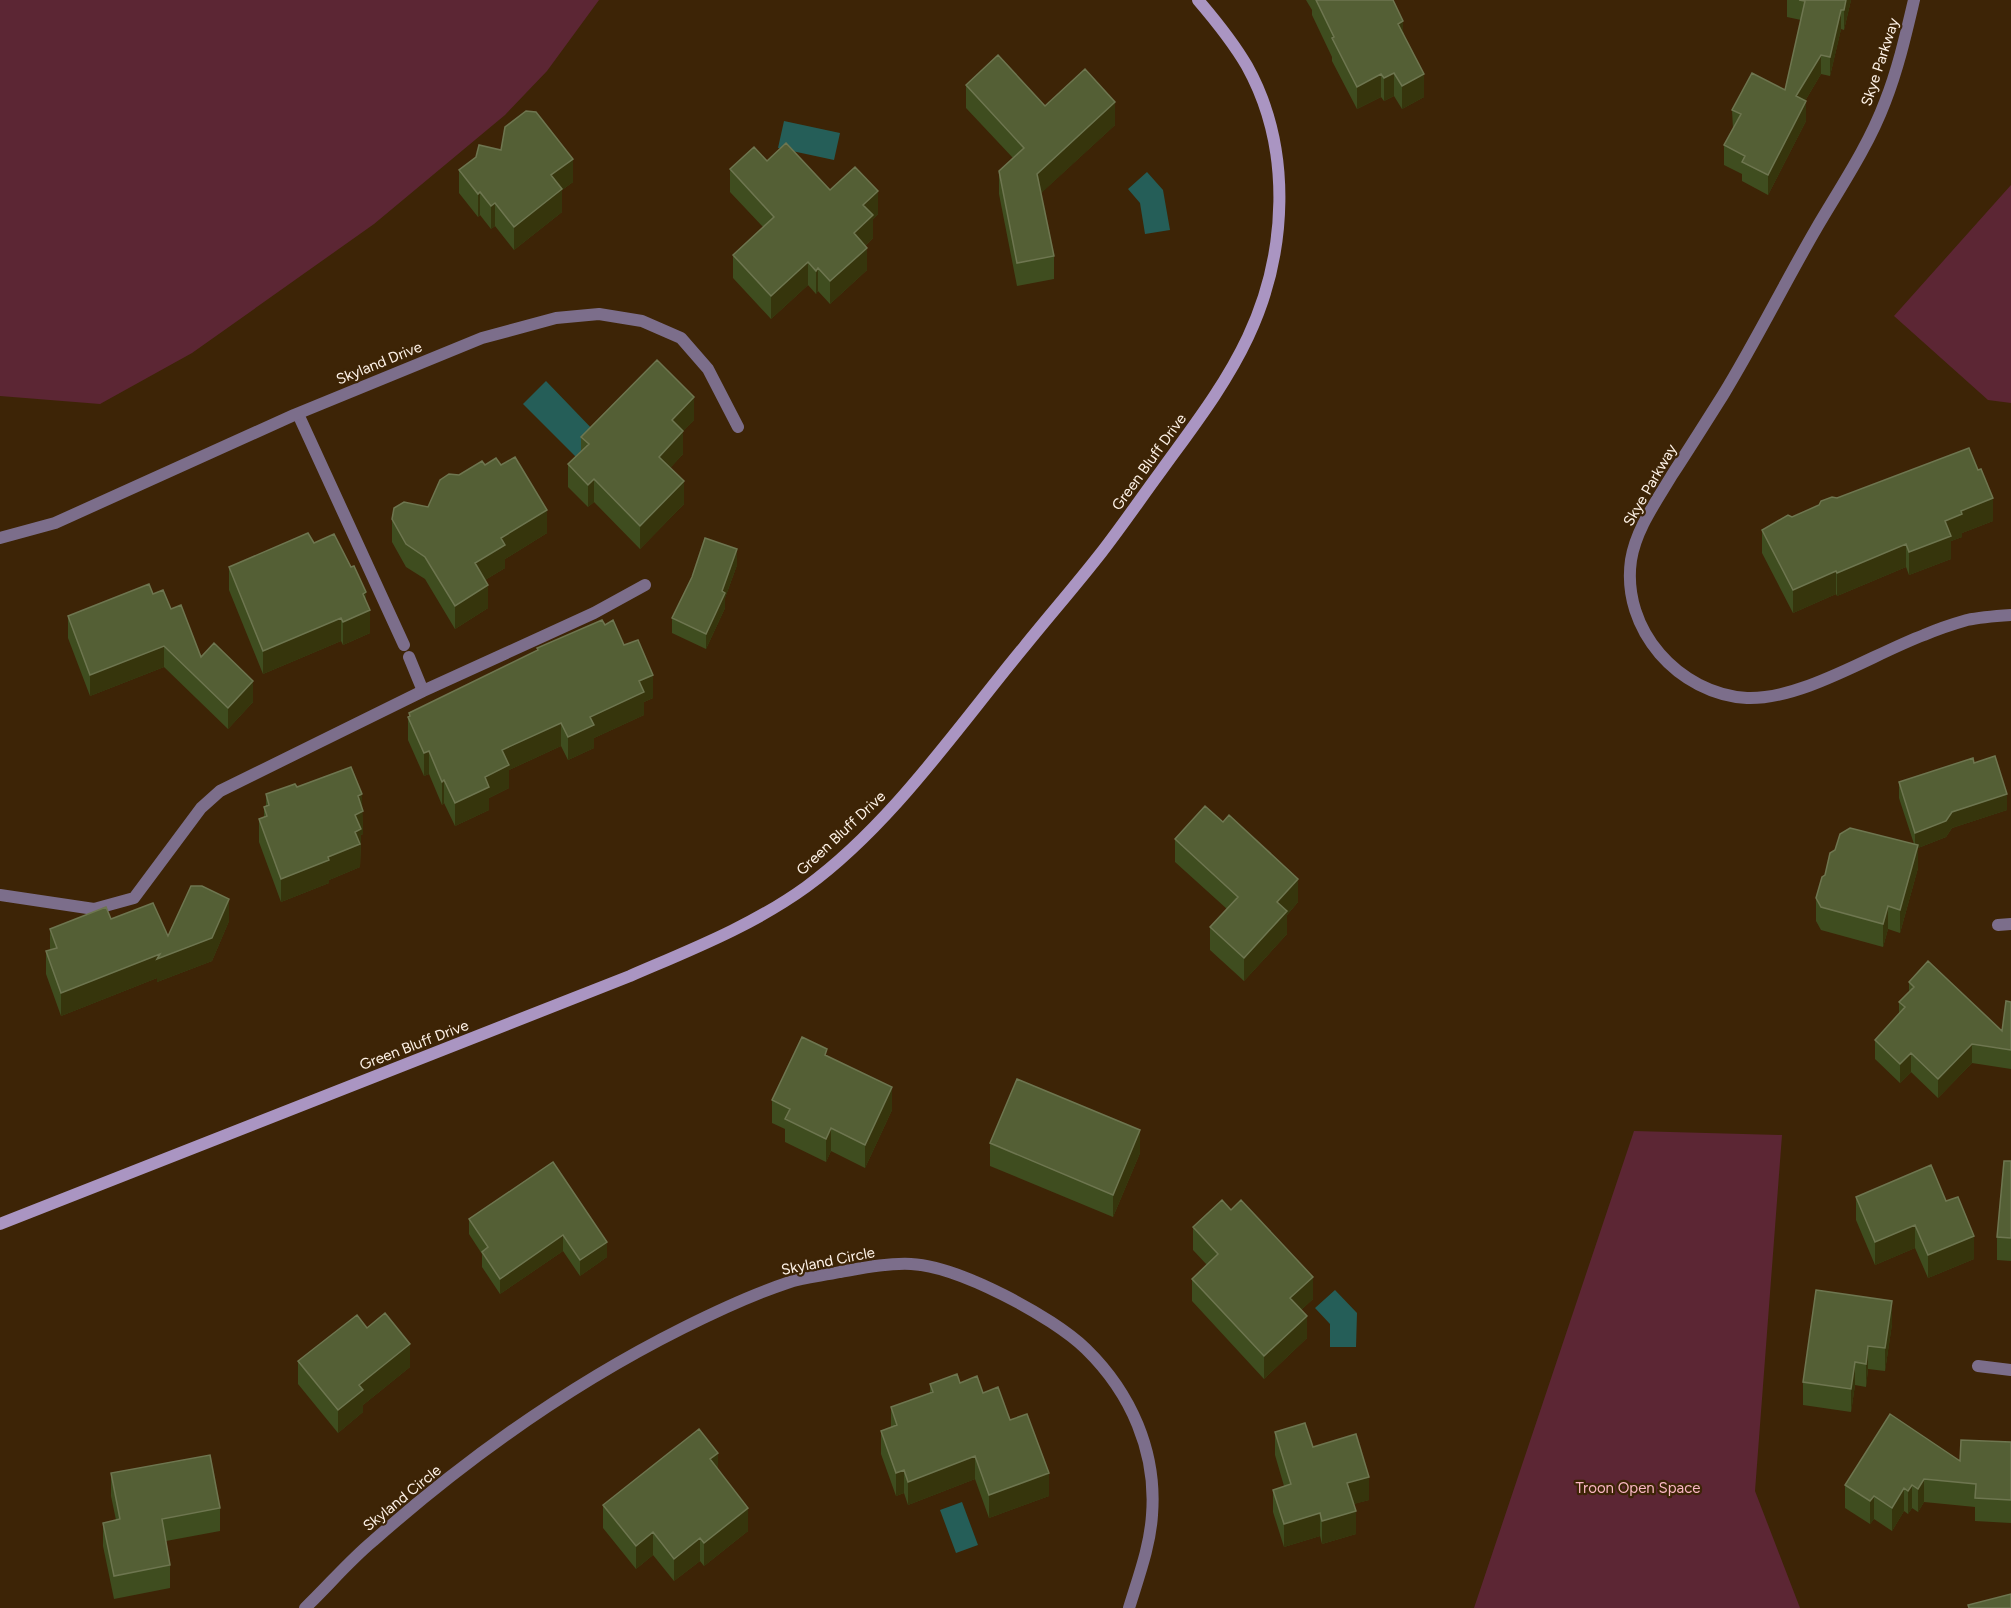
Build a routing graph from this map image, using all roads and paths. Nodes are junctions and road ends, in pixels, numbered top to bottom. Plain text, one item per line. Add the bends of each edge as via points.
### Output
1 (1198, 0) edge
2 (1914, 0) edge
3 (298, 414) junction
4 (738, 427) dead end
5 (0, 538) edge
6 (645, 585) dead end
7 (2011, 615) edge
8 (404, 645) dead end
9 (409, 657) dead end
10 (423, 691) junction
11 (0, 895) edge
12 (0, 1224) edge
13 (1978, 1366) dead end
14 (2011, 1370) edge
15 (305, 1608) edge
16 (1129, 1608) edge

1 - 12 street, Green Bluff Drive via 1248,68 1264,107 1277,161 1278,230 1261,306 1217,393 1101,553 890,811 806,887 724,935 630,976
2 - 7 street, Skye Parkway via 1885,104 1864,147 1636,540 1631,562 1632,596 1649,641 1672,668 1701,687 1749,698 1784,693 1824,680 1967,620
3 - 4 street, Skyland Drive via 482,338 556,318 599,314 642,321 681,338 708,369
3 - 5 street, Skyland Drive via 55,523
3 - 8 street
6 - 10 street via 594,613
9 - 10 street
10 - 11 street via 220,791 201,808 134,898 94,909
13 - 14 street
15 - 16 street, Skyland Circle via 372,1542 506,1435 655,1342 736,1302 790,1282 878,1265 912,1264 954,1273 1053,1323 1077,1340 1119,1388 1144,1438 1152,1477 1152,1517

